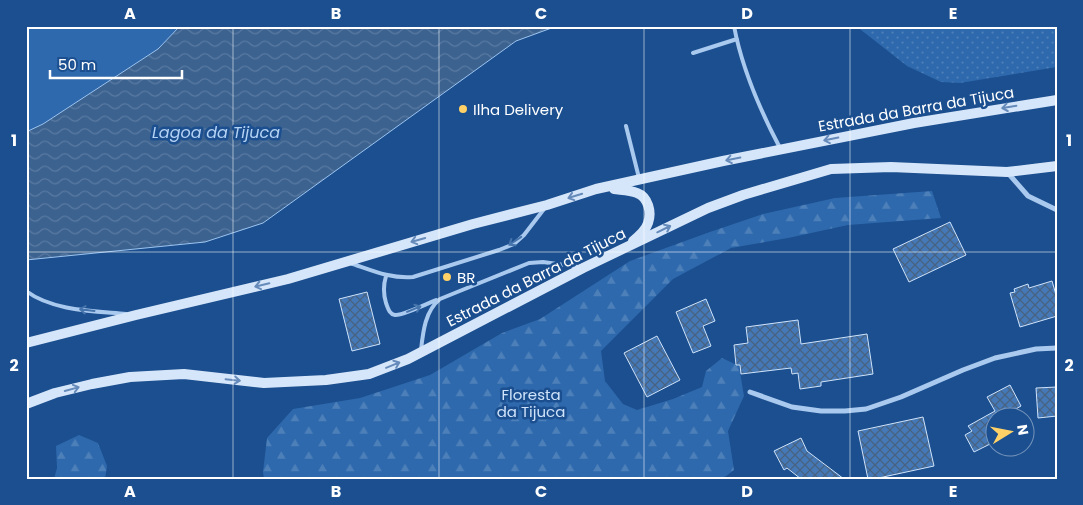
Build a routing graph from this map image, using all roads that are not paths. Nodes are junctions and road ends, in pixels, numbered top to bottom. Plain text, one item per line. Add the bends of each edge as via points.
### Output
1 (734, 26) edge
2 (737, 39) junction
3 (692, 53) dead end
4 (1057, 100) edge
5 (626, 126) dead end
6 (781, 150) junction
7 (1057, 166) edge
8 (1007, 172) junction
9 (640, 180) junction
10 (596, 189) junction
11 (547, 205) junction
12 (1057, 210) edge
13 (625, 248) junction
14 (346, 261) junction
15 (583, 268) junction
16 (386, 276) junction
17 (26, 291) edge
18 (440, 299) junction
19 (136, 315) junction
20 (26, 343) edge
21 (1057, 348) edge
22 (420, 352) junction
23 (750, 392) dead end
24 (26, 404) edge

1 - 2 lane
2 - 3 lane
2 - 6 lane via 752,88
4 -> 6 main road, Estrada da Barra da Tijuca via 914,123
5 - 9 lane
6 -> 9 main road, Estrada da Barra da Tijuca
7 - 8 main road, Estrada da Barra da Tijuca
8 - 12 street via 1028,196
13 -> 8 main road, Estrada da Barra da Tijuca via 708,208 831,169 891,166
9 - 10 main road, Estrada da Barra da Tijuca
10 -> 11 main road, Estrada da Barra da Tijuca
10 - 13 main road via 638,193 649,205 648,223
11 -> 14 main road, Estrada da Barra da Tijuca
11 -> 16 lane via 514,244 413,277
13 - 15 main road, Estrada da Barra da Tijuca
14 - 16 lane
14 -> 19 main road, Estrada da Barra da Tijuca via 288,279
15 - 18 lane via 529,263
15 - 22 main road, Estrada da Barra da Tijuca
16 -> 18 lane via 384,293 393,314 402,314
19 -> 17 lane via 49,303
18 - 22 lane via 428,316
19 - 20 main road, Estrada da Barra da Tijuca
21 - 23 street via 995,358 866,409 821,411 792,408
24 -> 22 main road, Estrada da Barra da Tijuca via 55,393 130,377 184,374 264,383 326,380 369,374

